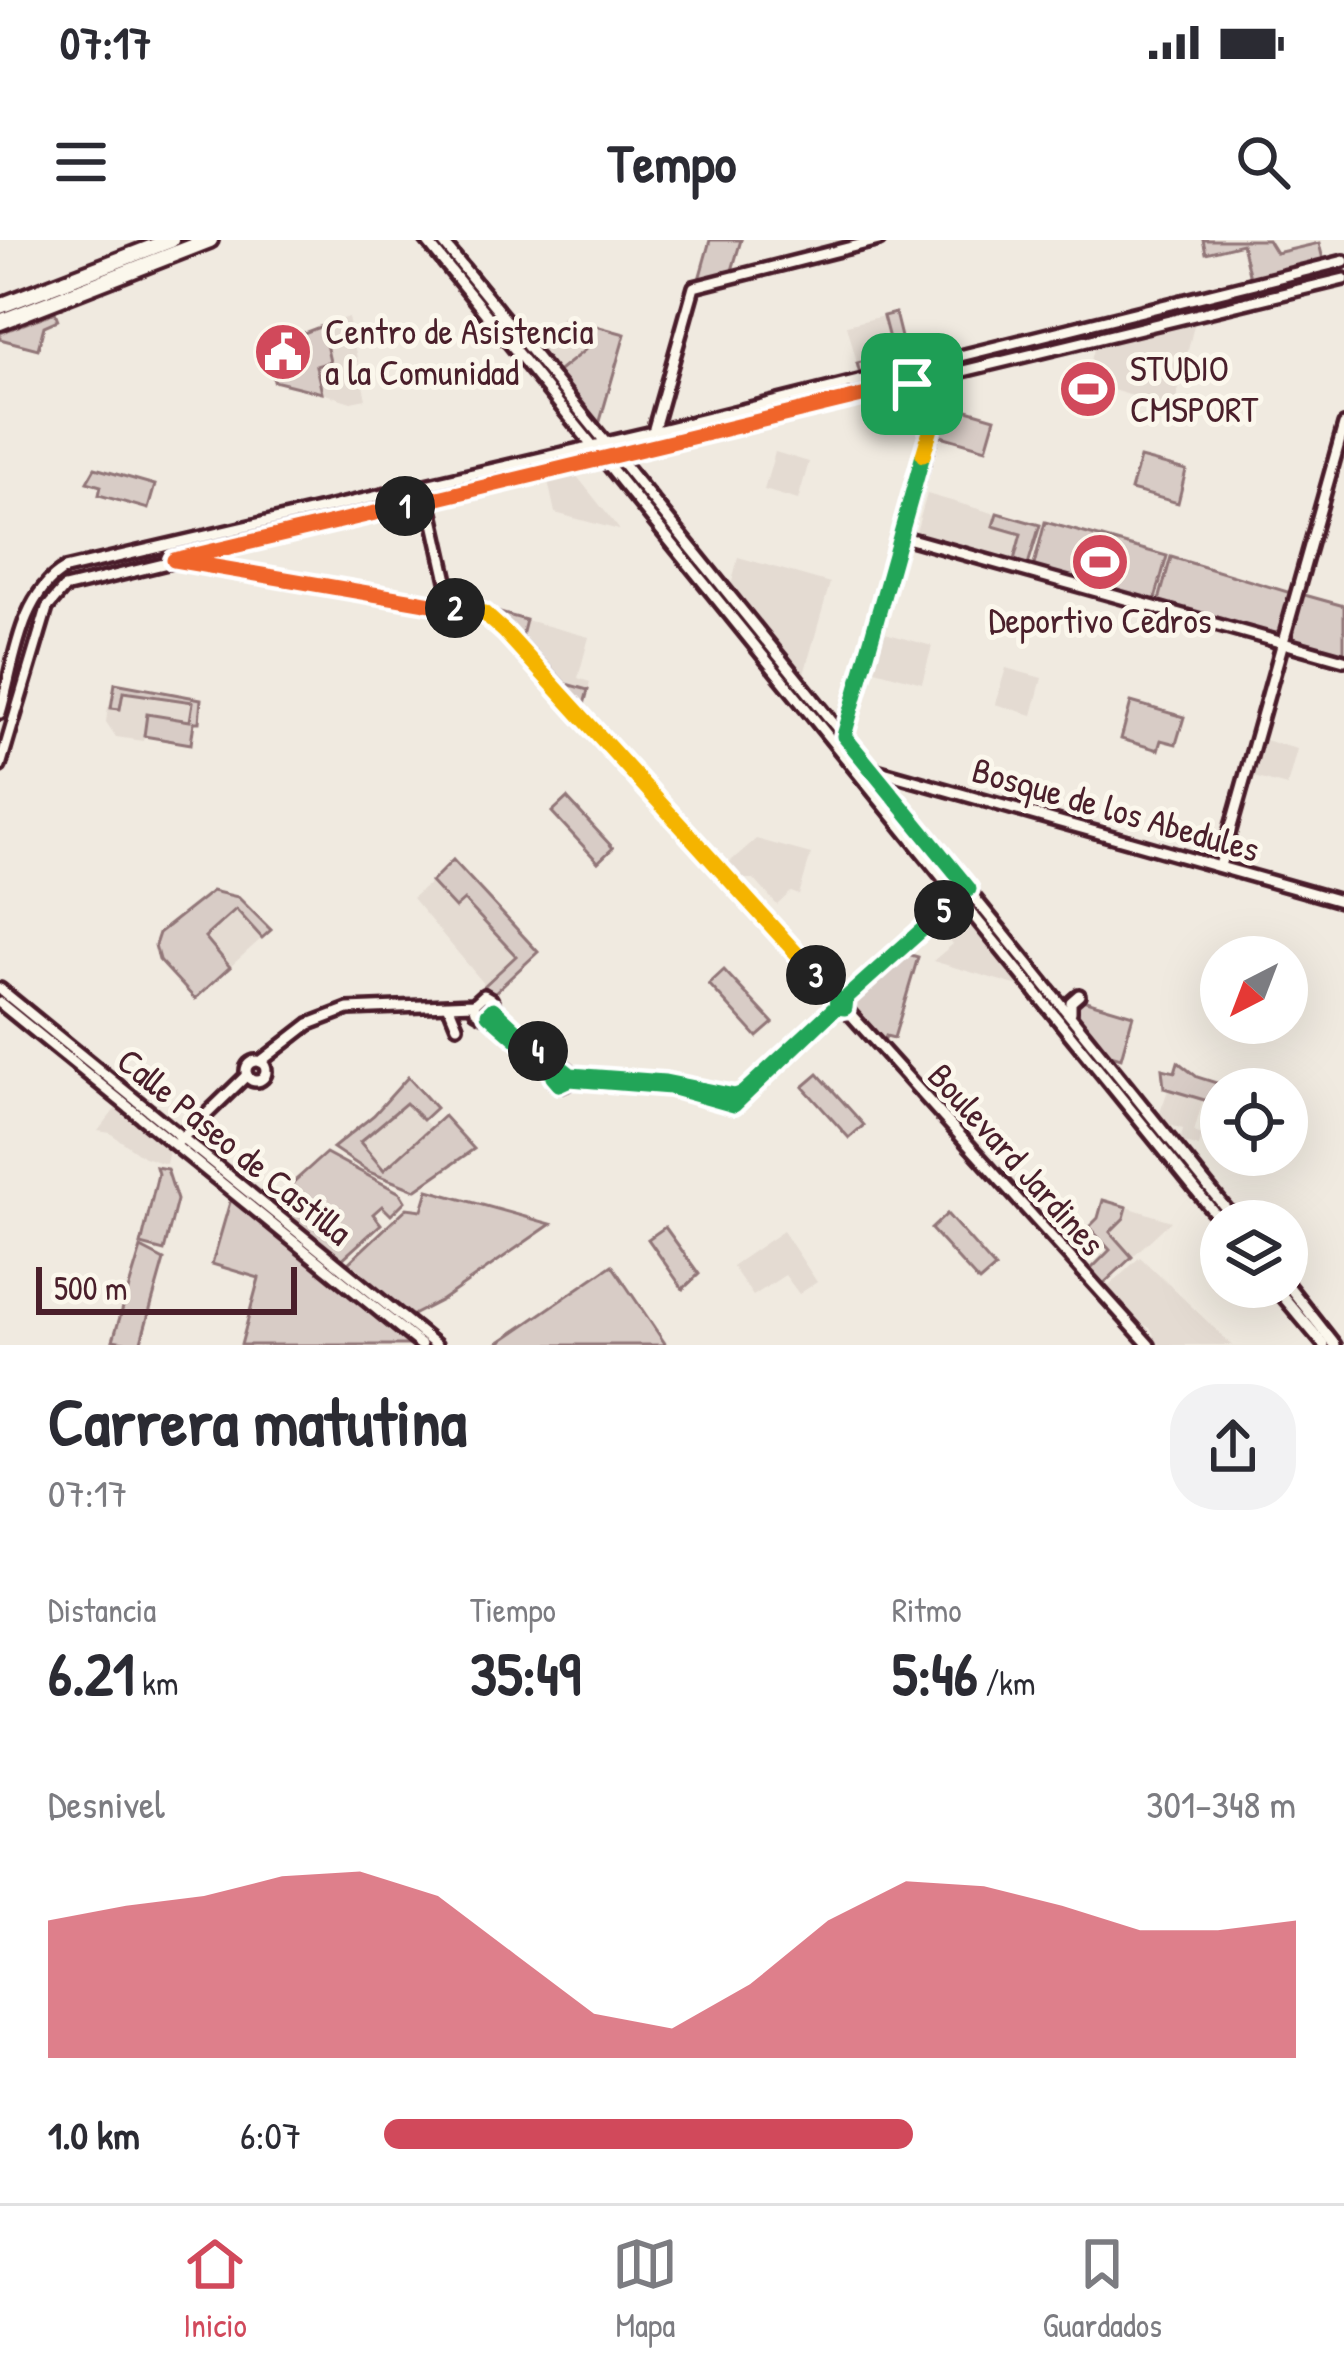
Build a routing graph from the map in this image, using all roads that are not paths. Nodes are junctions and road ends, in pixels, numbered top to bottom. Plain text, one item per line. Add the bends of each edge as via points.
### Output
1 (171, 240) edge
2 (210, 240) edge
3 (423, 240) edge
4 (444, 240) edge
5 (879, 240) edge
6 (1344, 261) edge
7 (1344, 278) edge
8 (0, 306) edge
9 (1135, 314) junction
10 (1121, 317) junction
11 (0, 322) edge
12 (1128, 330) junction
13 (948, 359) junction
14 (928, 364) junction
15 (944, 380) junction
16 (925, 381) junction
17 (1344, 425) edge
18 (653, 432) junction
19 (606, 442) junction
20 (594, 446) junction
21 (552, 455) junction
22 (618, 457) junction
23 (605, 460) junction
24 (556, 471) junction
25 (461, 477) junction
26 (462, 492) junction
27 (429, 500) junction
28 (350, 502) junction
29 (332, 506) junction
30 (350, 518) junction
31 (333, 521) junction
32 (900, 536) junction
33 (206, 537) junction
34 (189, 540) junction
35 (154, 549) junction
36 (207, 553) junction
37 (192, 556) junction
38 (171, 561) junction
39 (452, 605) junction
40 (1283, 643) junction
41 (1344, 661) edge
42 (4, 682) edge
43 (24, 687) junction
44 (0, 713) edge
45 (844, 736) junction
46 (0, 766) edge
47 (872, 769) junction
48 (1220, 866) junction
49 (969, 889) junction
50 (958, 898) junction
51 (1344, 902) edge
52 (0, 989) edge
53 (1079, 995) dead end
54 (0, 1003) edge
55 (841, 1003) junction
56 (474, 1006) junction
57 (450, 1010) junction
58 (490, 1012) junction
59 (1076, 1022) junction
60 (457, 1026) dead end
61 (263, 1064) junction
62 (570, 1077) junction
63 (1125, 1082) junction
64 (1114, 1091) junction
65 (707, 1095) junction
66 (179, 1140) junction
67 (1204, 1200) edge
68 (1219, 1200) edge
69 (261, 1208) junction
70 (1294, 1308) edge
71 (1302, 1308) edge
72 (1321, 1337) edge
73 (421, 1345) edge
74 (436, 1345) edge
75 (1150, 1345) edge
76 (1336, 1345) edge

1 - 8 highway
2 - 11 highway
3 - 20 main road
4 - 19 main road
5 - 18 main road via 694,286
6 - 9 main road
7 - 12 main road
9 - 10 main road
9 - 12 main road
10 - 12 main road
10 - 13 main road
12 - 15 main road
13 - 14 main road
13 - 15 main road
14 - 16 main road via 933,372
14 - 18 main road
15 - 16 main road
15 - 32 main road
16 - 22 main road
17 - 40 main road
18 - 19 main road
19 - 20 main road
19 - 22 main road
20 - 21 main road
20 - 23 main road
21 - 24 main road
21 - 25 main road
22 - 23 main road
22 - 45 main road
23 - 24 main road
23 - 50 main road
24 - 26 main road
25 - 26 main road
25 - 28 main road
26 - 27 main road
27 - 30 main road
27 - 39 main road
28 - 29 main road
28 - 30 main road
29 - 31 main road
29 - 33 main road
30 - 31 main road
31 - 36 main road
32 - 40 main road
32 - 45 main road
33 - 34 main road
33 - 36 main road
34 - 35 main road
34 - 37 main road
35 - 38 main road
35 - 42 main road via 51,577 31,604
36 - 37 main road
37 - 38 main road
38 - 39 main road
38 - 43 main road via 64,588 46,608
39 - 55 main road, Boulevard Jardines via 480,612 505,632
40 - 41 main road
40 - 48 main road
42 - 43 main road
42 - 44 main road
43 - 46 main road
45 - 47 main road
47 - 48 main road, Bosque de los Abedules
47 - 49 main road
48 - 51 main road, Bosque de los Abedules
49 - 50 main road
49 - 59 main road
50 - 55 main road
50 - 64 main road
52 - 66 main road, Calle Paseo de Castilla
53 - 59 main road via 1070,1008
54 - 66 main road, Calle Paseo de Castilla
55 - 65 main road via 734,1105
55 - 75 main road, Boulevard Jardines
56 - 57 main road
56 - 58 main road
56 - 58 main road via 488,996
56 - 61 main road via 348,1009 299,1030
57 - 60 main road
57 - 61 main road via 332,1019
58 - 62 main road via 556,1070 559,1084
59 - 63 main road
61 - 66 main road via 248,1065 249,1077
62 - 65 main road via 665,1082
62 - 65 main road via 583,1085
63 - 64 main road
63 - 68 main road
64 - 67 main road
66 - 69 main road, Calle Paseo de Castilla
69 - 73 main road, Calle Paseo de Castilla
69 - 74 main road, Calle Paseo de Castilla
70 - 72 main road
71 - 72 main road
72 - 76 main road

